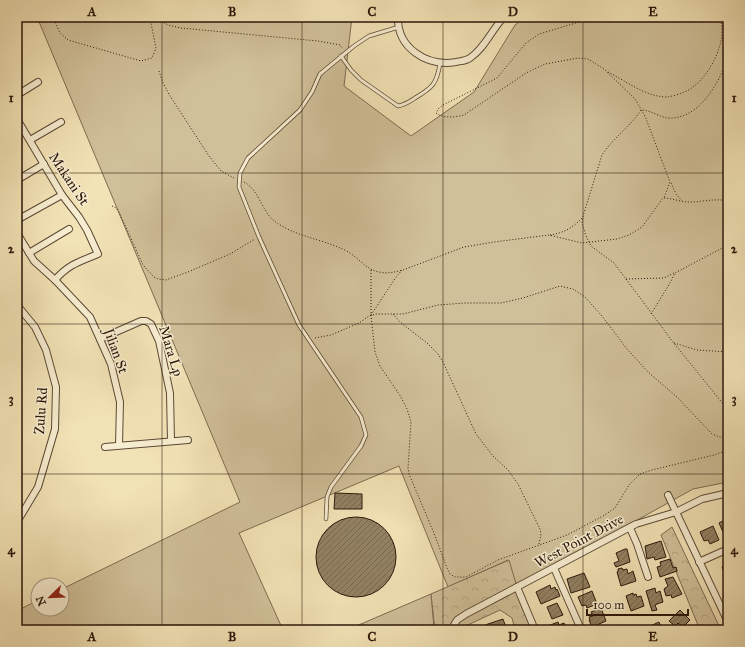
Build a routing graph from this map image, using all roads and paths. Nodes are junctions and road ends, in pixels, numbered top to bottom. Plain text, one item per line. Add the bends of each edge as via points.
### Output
1 (53, 17) edge
2 (150, 17) edge
3 (158, 17) edge
4 (398, 17) edge
5 (504, 17) edge
6 (596, 17) edge
7 (719, 18) edge
8 (157, 19) junction
9 (399, 27) junction
10 (728, 28) edge
11 (346, 52) junction
12 (341, 56) junction
13 (728, 57) edge
14 (440, 63) junction
15 (160, 71) dead end
16 (607, 72) junction
17 (38, 82) dead end
18 (17, 95) edge
19 (641, 110) junction
20 (17, 119) edge
21 (61, 122) dead end
22 (30, 140) junction
23 (44, 164) junction
24 (17, 180) edge
25 (240, 180) junction
26 (670, 182) junction
27 (62, 195) junction
28 (663, 198) junction
29 (682, 201) junction
30 (728, 201) edge
31 (112, 206) dead end
32 (583, 216) junction
33 (17, 220) edge
34 (69, 229) dead end
35 (17, 233) edge
36 (549, 236) junction
37 (259, 237) junction
38 (589, 243) junction
39 (728, 245) edge
40 (29, 253) junction
41 (370, 269) junction
42 (403, 270) junction
43 (674, 273) junction
44 (626, 279) junction
45 (55, 280) junction
46 (17, 305) edge
47 (393, 314) junction
48 (651, 314) junction
49 (371, 316) junction
50 (100, 339) junction
51 (308, 339) junction
52 (672, 342) junction
53 (728, 352) edge
54 (728, 410) edge
55 (188, 440) dead end
56 (728, 440) edge
57 (171, 441) junction
58 (120, 445) junction
59 (105, 447) dead end
60 (728, 450) edge
61 (728, 493) edge
62 (668, 496) dead end
63 (676, 512) junction
64 (326, 519) dead end
65 (17, 522) edge
66 (630, 528) junction
67 (539, 545) junction
68 (728, 549) edge
69 (699, 562) junction
70 (554, 568) junction
71 (648, 577) dead end
72 (517, 587) junction
73 (728, 622) edge
74 (580, 627) dead end
75 (451, 630) edge
76 (535, 630) edge

1 - 2 path via 60,33 68,40 142,61 152,58 156,48
2 - 8 path
3 - 8 path
4 - 9 street
5 - 14 street via 470,58
6 - 16 path via 539,34 526,43 497,78 443,105 436,113 440,116 464,115 526,73 544,64 583,58 598,64
7 - 10 path
7 - 16 path via 723,30 721,44 706,75 690,89 677,95 660,96 646,92
8 - 11 path via 181,28 318,41 340,45
9 - 11 lane via 369,36
9 - 14 street via 406,43 418,55
11 - 12 lane
12 - 14 lane via 361,80 398,106 427,92 436,80
12 - 25 lane via 320,74 300,110 248,158 240,173
13 - 19 path via 716,86 703,102 686,115 667,118
15 - 25 path via 170,96 209,156 231,177
16 - 19 path via 635,99
17 - 18 street
19 - 26 path
19 - 32 path via 602,155
20 - 22 street, Makani St
21 - 22 street
22 - 23 street, Makani St
23 - 24 street
23 - 27 street, Makani St
25 - 37 lane via 239,187
25 - 41 path via 246,182 267,212 282,226 337,247 353,255
26 - 28 path
26 - 29 path
27 - 33 street
27 - 45 street, Makani St via 79,216 98,254 72,264
28 - 29 path
28 - 38 path via 642,227 629,235
29 - 30 path
31 - 37 path via 119,212 143,265 158,279 166,280 188,272 230,254
32 - 36 path via 568,230
32 - 38 path via 582,223
34 - 40 street
35 - 40 street, Jilian St
36 - 38 path
36 - 42 path via 464,247
37 - 51 lane via 299,325
38 - 44 path via 614,263
39 - 43 path
40 - 45 street, Jilian St
41 - 42 path via 386,273
41 - 49 path
42 - 49 path
43 - 44 path via 664,278
43 - 48 path
44 - 48 path
45 - 50 street, Jilian St via 90,317
46 - 65 street, Zulu Rd via 35,327 46,350 56,387 55,429 38,487
47 - 49 path
47 - 56 path via 438,305 501,303 560,286 573,289 585,297 627,350 649,373 677,397 712,434
47 - 67 path via 433,348 443,362 476,434 518,484 540,530
48 - 52 path
49 - 51 path via 331,335
49 - 67 path via 378,360 401,397 411,422 408,474 450,574 455,577 466,577 498,560
50 - 57 street, Mara Lp via 141,321 151,324 159,341 170,393
50 - 58 street, Jilian St via 111,364 120,402
51 - 64 lane via 361,418 366,435 331,487 327,496
52 - 53 path via 697,350
52 - 54 path
55 - 57 street
57 - 58 street
58 - 59 street
60 - 67 path via 640,474 629,485 616,508 567,535
61 - 63 street, West Point Drive via 702,499
62 - 63 street
63 - 66 street, West Point Drive
63 - 69 street
66 - 70 street, West Point Drive
66 - 71 street
68 - 69 street
69 - 73 street
70 - 72 street, West Point Drive
70 - 74 street
72 - 75 street, West Point Drive via 466,614 457,620
72 - 76 street

